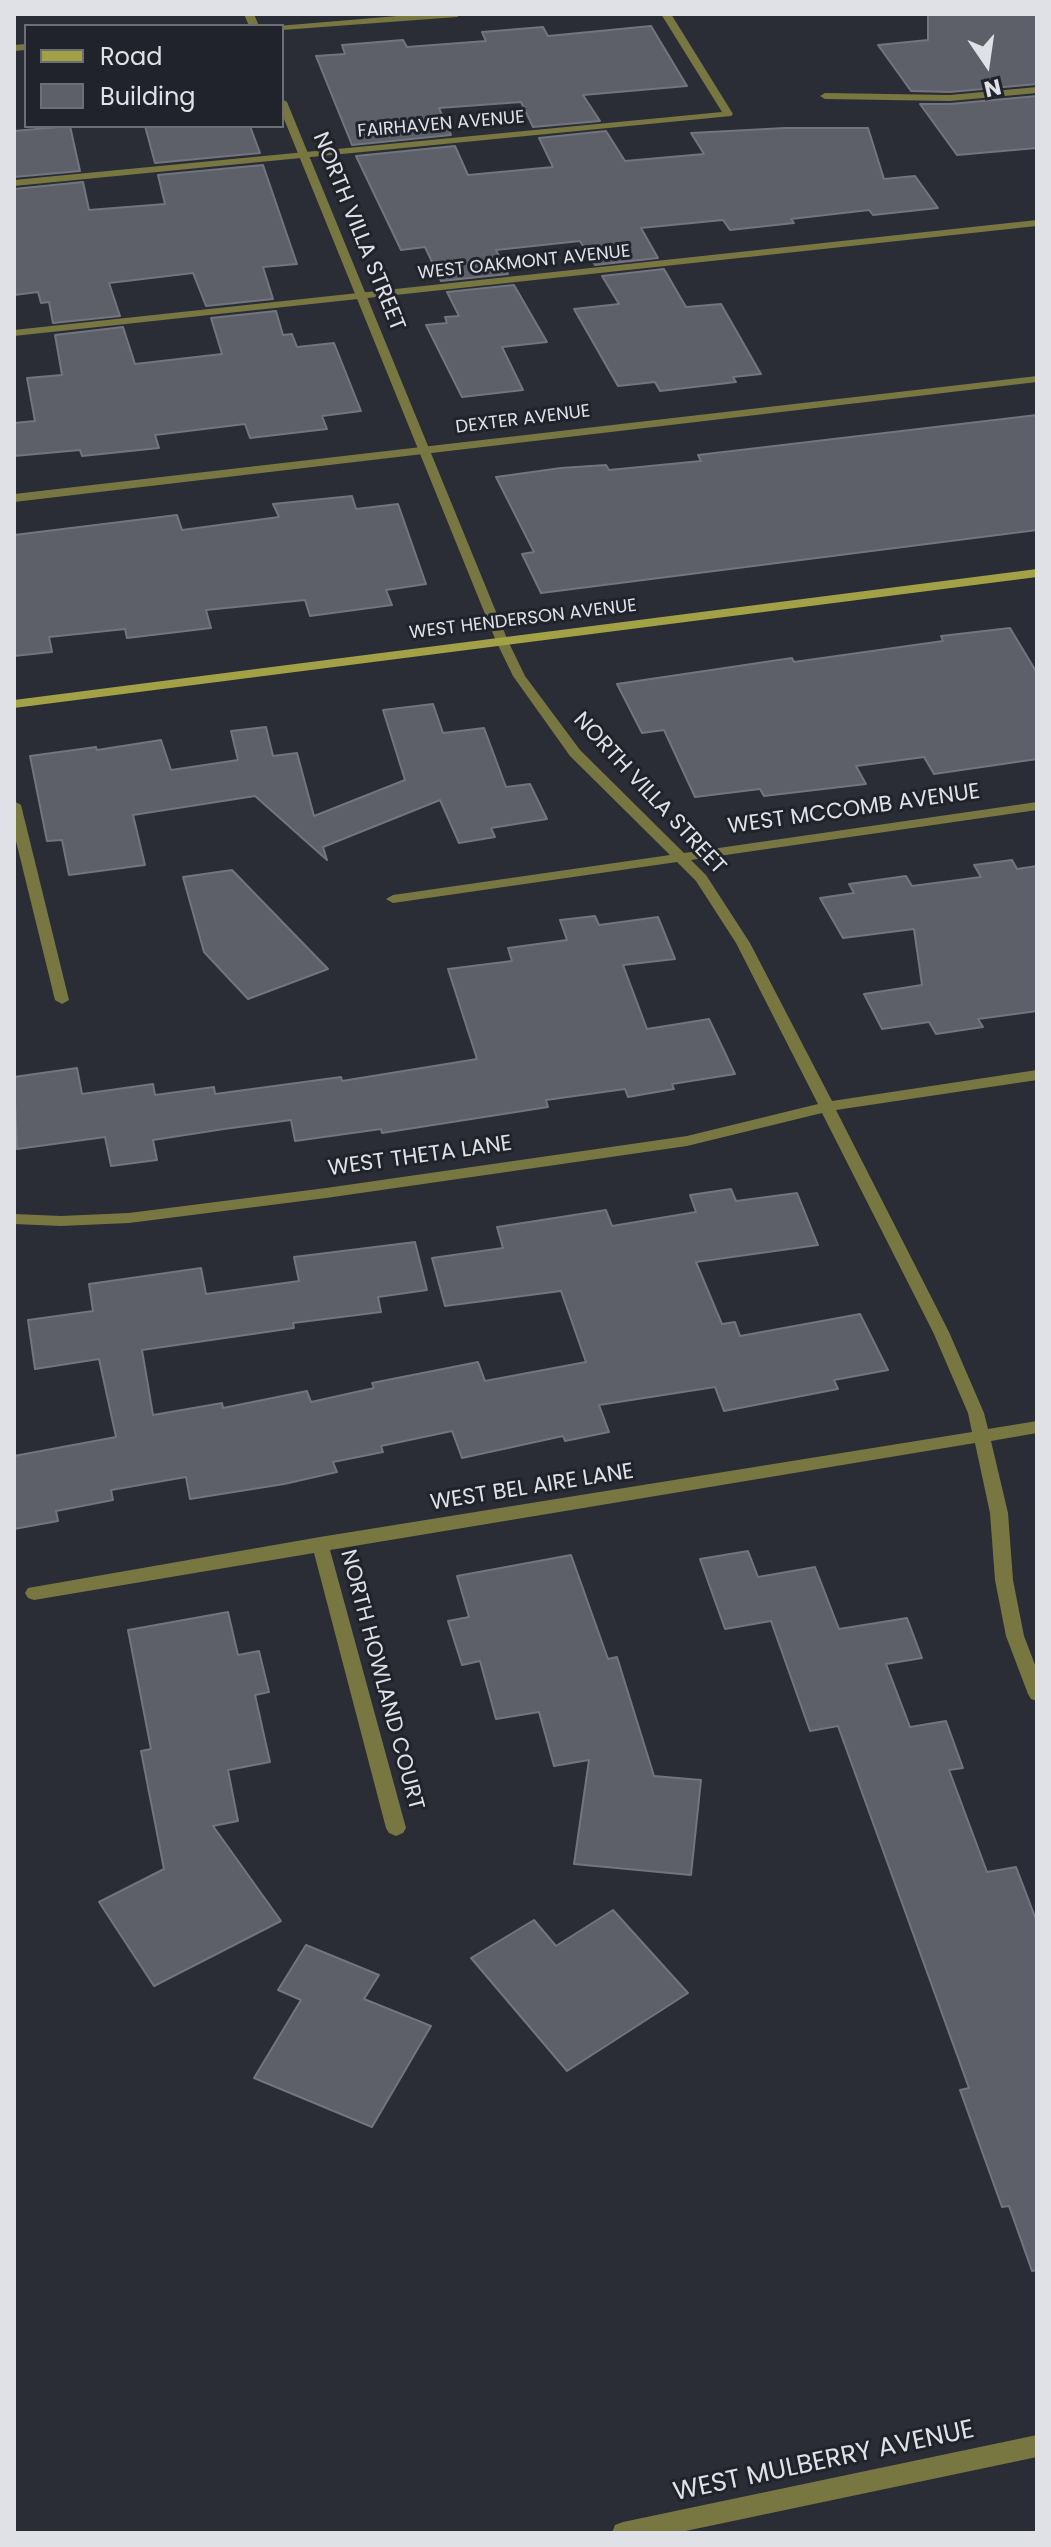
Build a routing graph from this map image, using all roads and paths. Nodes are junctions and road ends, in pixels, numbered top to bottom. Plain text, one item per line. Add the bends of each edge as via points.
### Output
1 (457, 14) edge
2 (666, 14) edge
3 (284, 27) edge
4 (1037, 90) edge
5 (825, 96) dead end
6 (284, 107) edge
7 (301, 154) junction
8 (14, 183) edge
9 (1037, 223) edge
10 (361, 296) junction
11 (14, 333) edge
12 (1037, 379) edge
13 (422, 450) junction
14 (14, 498) edge
15 (1037, 573) edge
16 (502, 641) junction
17 (14, 704) edge
18 (14, 805) edge
19 (1037, 806) edge
20 (682, 857) junction
21 (393, 899) dead end
22 (62, 1000) dead end
23 (1037, 1075) edge
24 (827, 1107) junction
25 (14, 1219) edge
26 (1037, 1427) edge
27 (983, 1436) junction
28 (320, 1544) junction
29 (34, 1593) dead end
30 (1037, 1694) edge
31 (396, 1828) dead end
32 (1037, 2446) edge
33 (629, 2532) edge

1 - 3 street
2 - 7 street, FAIRHAVEN AVENUE via 728,114
4 - 5 street via 950,98
6 - 7 street, NORTH VILLA STREET
7 - 8 street, FAIRHAVEN AVENUE
7 - 10 street, NORTH VILLA STREET
9 - 10 street, WEST OAKMONT AVENUE
10 - 11 street, WEST OAKMONT AVENUE
10 - 13 street, NORTH VILLA STREET
12 - 13 street, DEXTER AVENUE
13 - 14 street, DEXTER AVENUE
13 - 16 street, NORTH VILLA STREET
15 - 16 main road, WEST HENDERSON AVENUE
16 - 17 main road, WEST HENDERSON AVENUE
16 - 20 street, NORTH VILLA STREET via 519,676 575,753
18 - 22 street
19 - 20 street, WEST MCCOMB AVENUE
20 - 21 street, WEST MCCOMB AVENUE
20 - 24 street, NORTH VILLA STREET via 743,943
23 - 24 street, WEST THETA LANE
24 - 25 street, WEST THETA LANE via 687,1141 326,1193 129,1218
24 - 27 street, NORTH VILLA STREET via 941,1332
26 - 27 street, WEST BEL AIRE LANE
27 - 28 street, WEST BEL AIRE LANE
27 - 30 street, NORTH VILLA STREET via 1015,1636
28 - 29 street, WEST BEL AIRE LANE
28 - 31 street, NORTH HOWLAND COURT
32 - 33 street, WEST MULBERRY AVENUE

